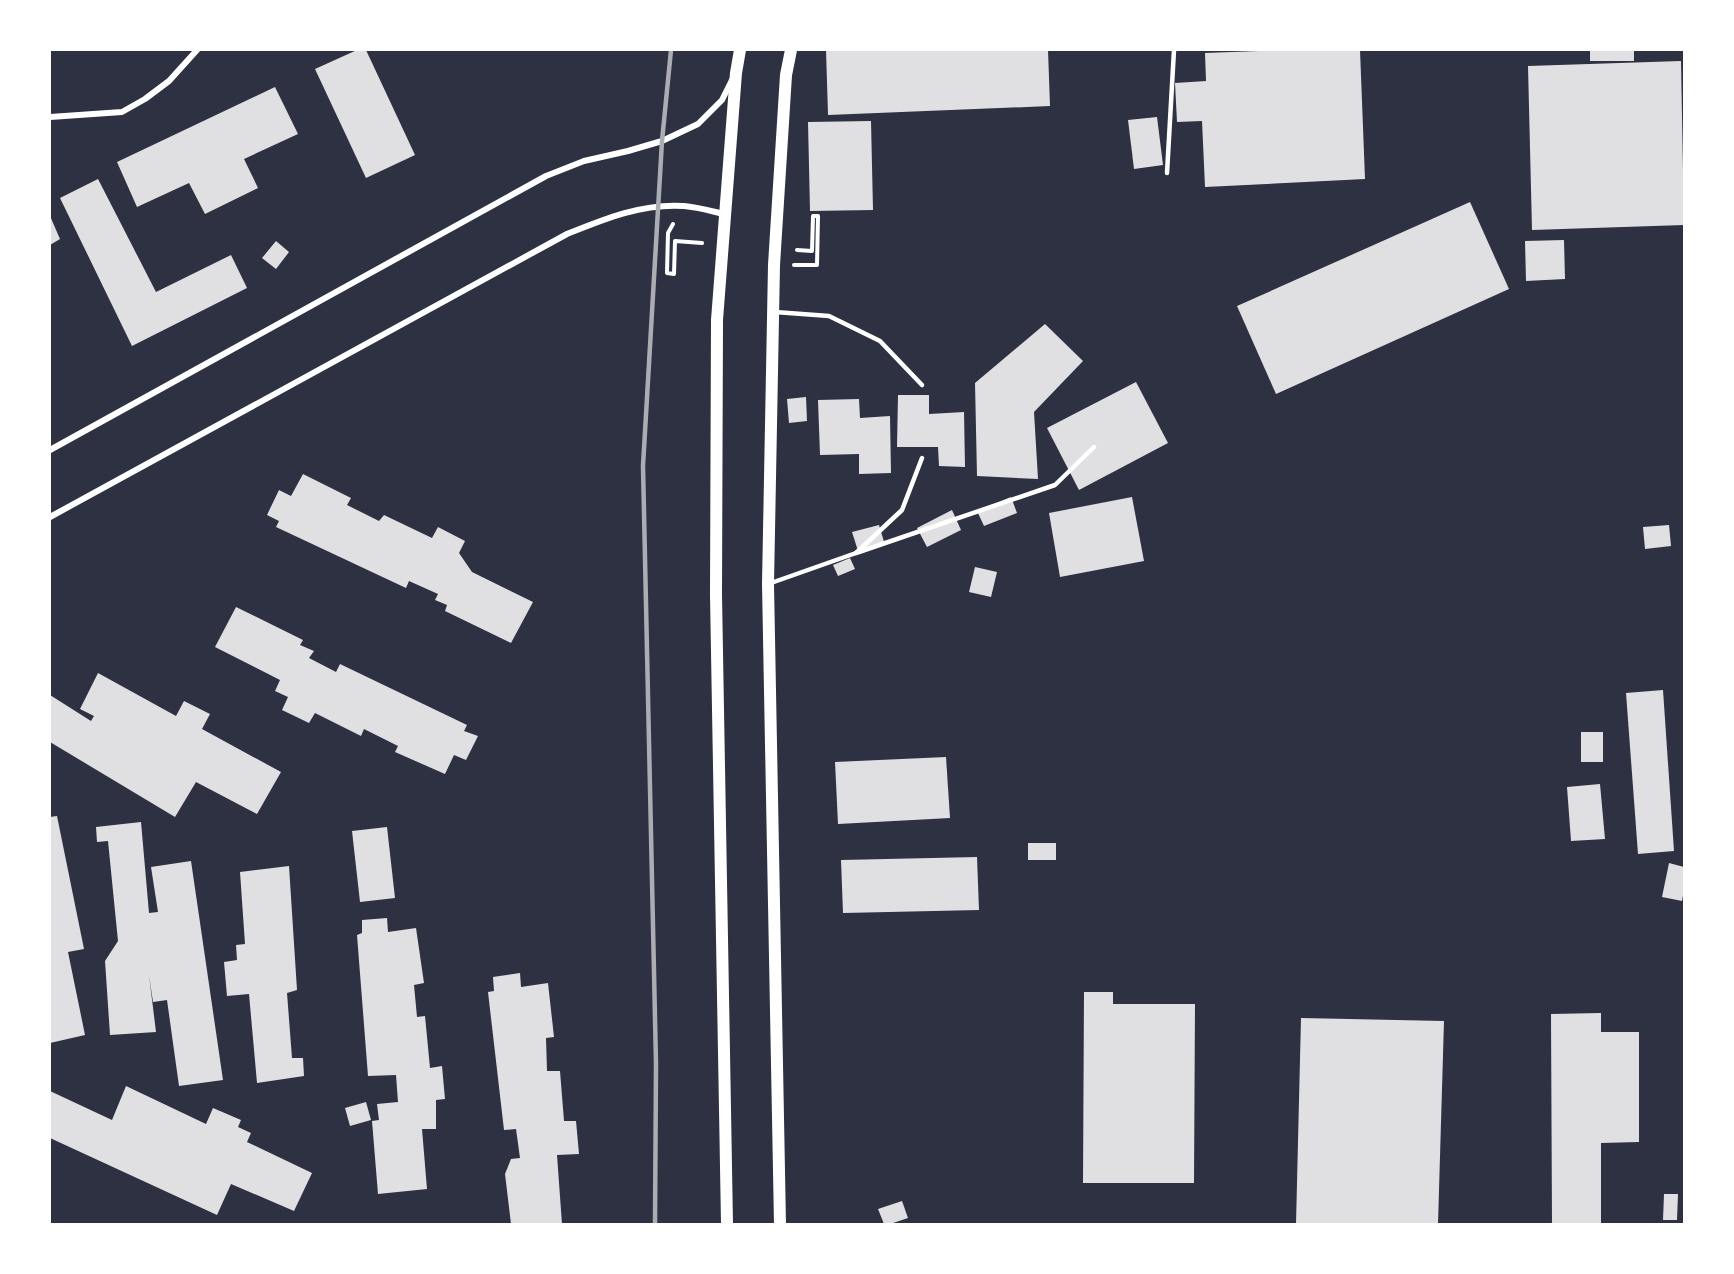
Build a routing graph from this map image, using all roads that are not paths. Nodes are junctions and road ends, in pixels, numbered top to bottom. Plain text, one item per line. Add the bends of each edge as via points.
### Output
1 (197, 50) edge
2 (740, 50) edge
3 (791, 50) edge
4 (1174, 50) edge
5 (736, 73) junction
6 (50, 117) edge
7 (1167, 173) dead end
8 (724, 214) junction
9 (774, 312) junction
10 (922, 385) dead end
11 (1094, 447) dead end
12 (50, 450) edge
13 (922, 458) dead end
14 (50, 517) edge
15 (856, 553) junction
16 (768, 584) junction
17 (727, 1224) edge
18 (780, 1224) edge

1 - 6 street via 169,81 122,112
2 - 5 main road
3 - 9 main road via 774,265
4 - 7 lane
5 - 8 main road
5 - 12 street via 722,100 698,124 662,141 584,161 546,176
8 - 14 street via 685,206 658,207 610,217 567,234
8 - 17 main road via 717,320 716,595
9 - 10 lane via 829,316 880,341
9 - 16 main road
11 - 15 lane via 1055,485
13 - 15 lane via 902,510
15 - 16 lane
16 - 18 main road

